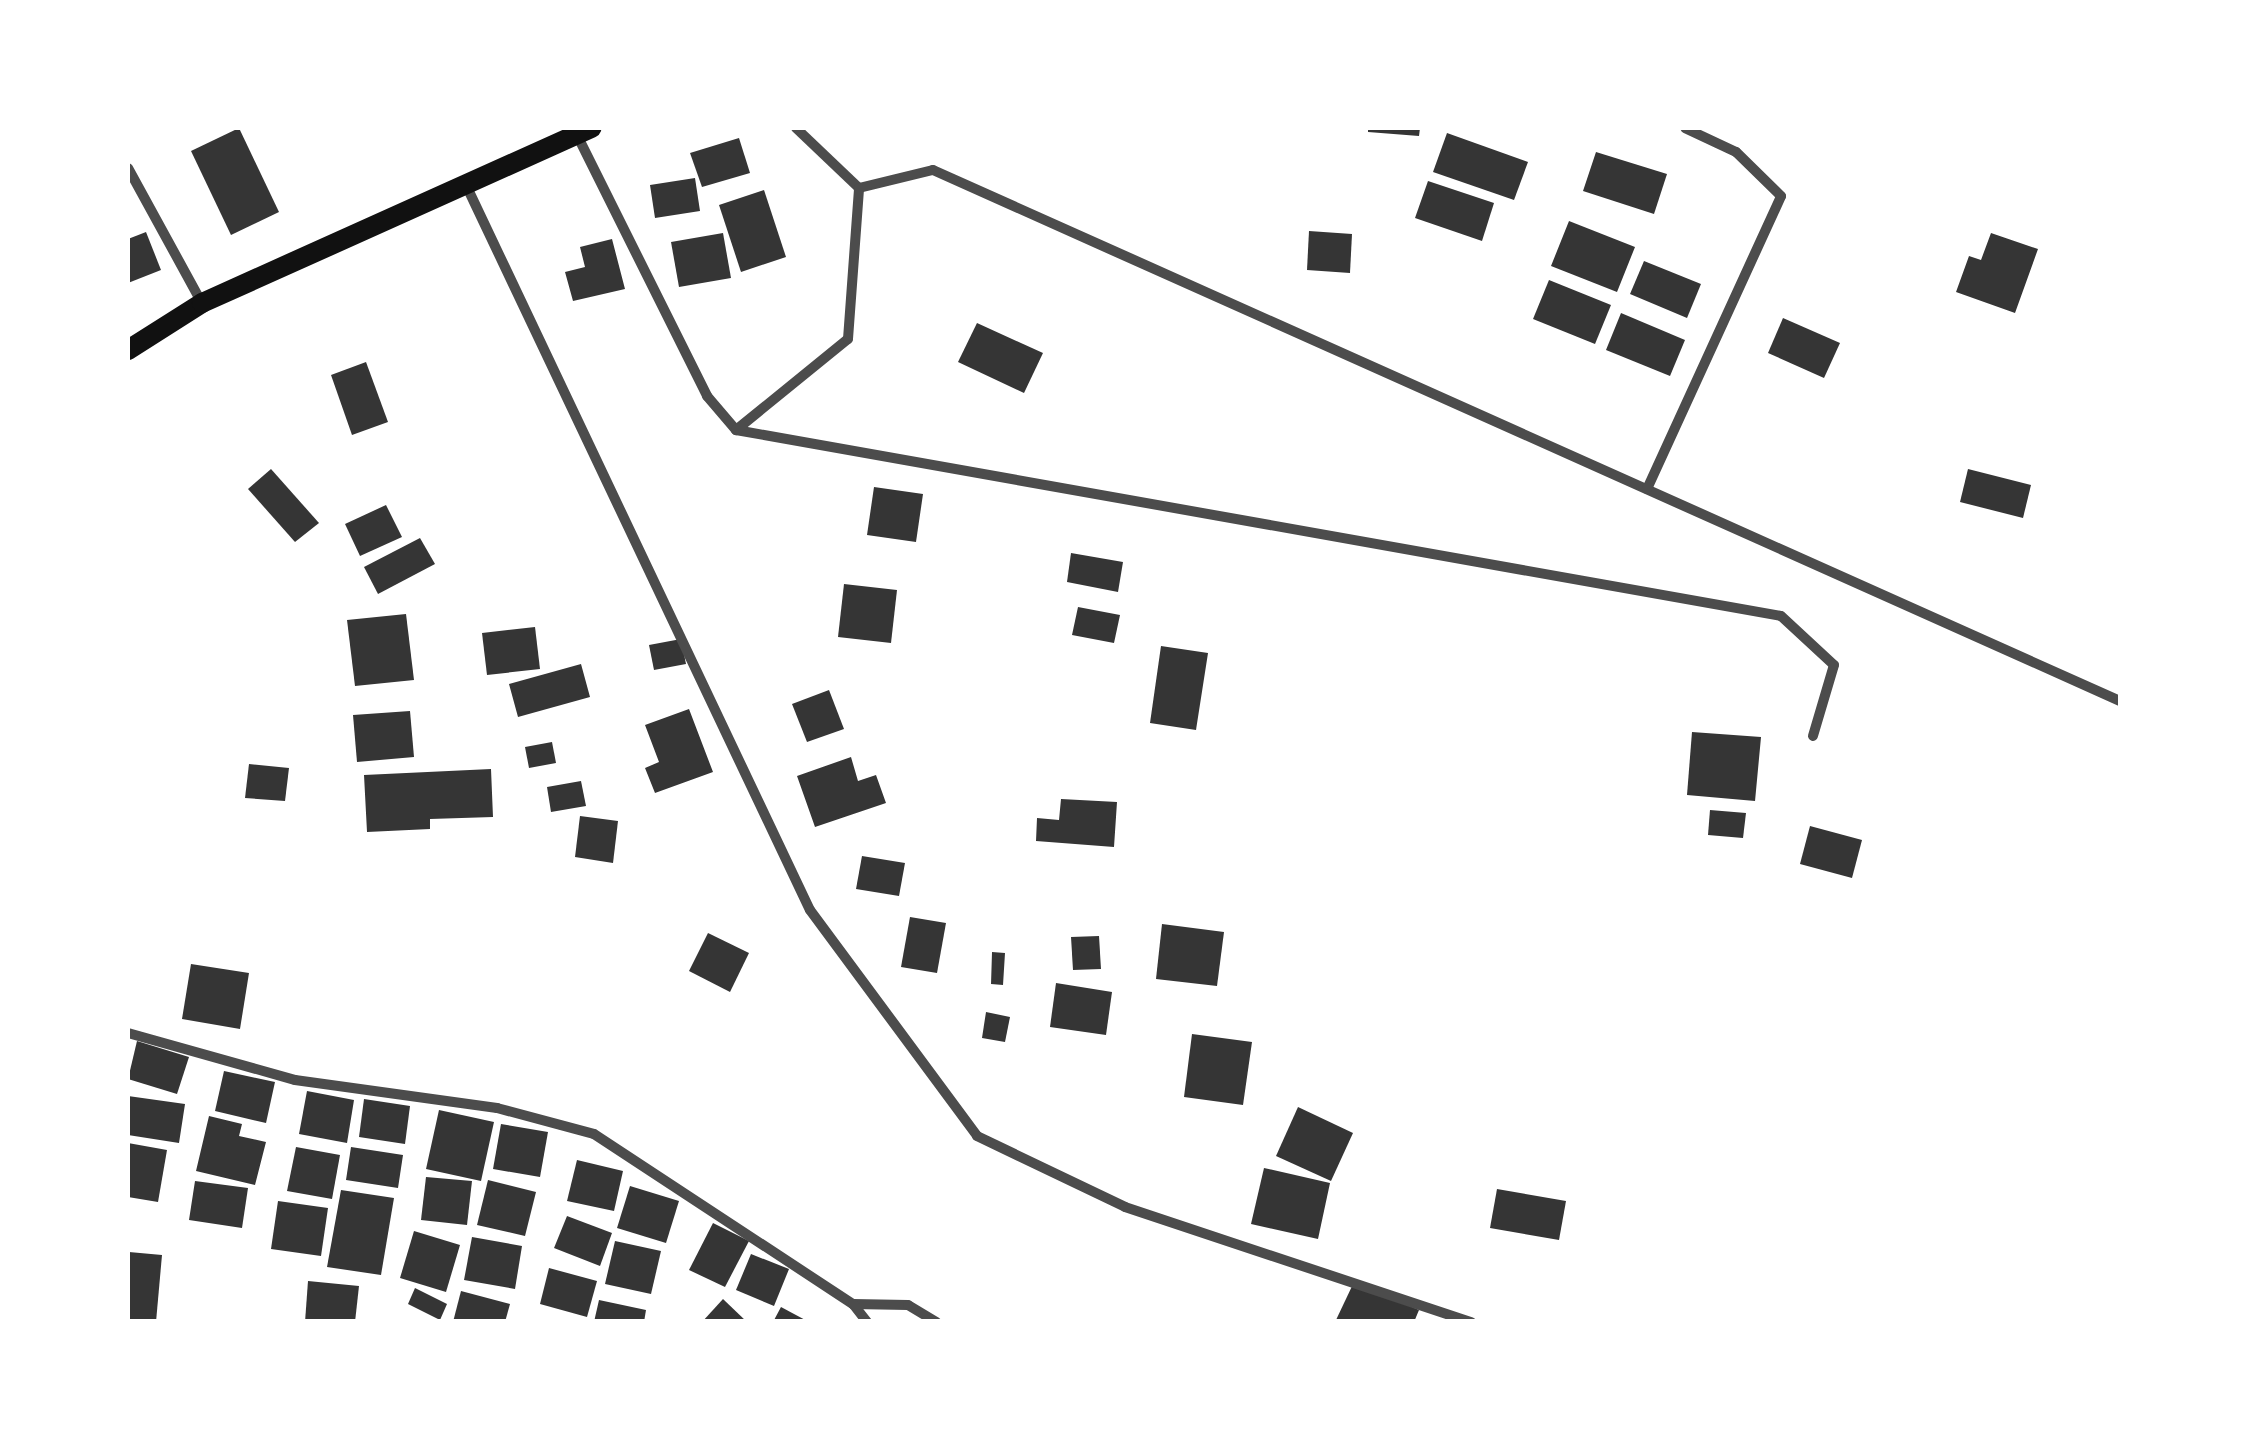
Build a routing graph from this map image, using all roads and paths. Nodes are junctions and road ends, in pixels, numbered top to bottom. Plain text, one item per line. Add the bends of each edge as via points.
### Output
1 (796, 128) edge
2 (1685, 128) edge
3 (584, 131) edge
4 (128, 168) edge
5 (466, 186) junction
6 (859, 188) junction
7 (202, 303) junction
8 (128, 350) edge
9 (736, 430) junction
10 (1646, 489) junction
11 (2120, 701) edge
12 (1813, 736) dead end
13 (128, 1033) edge
14 (853, 1304) junction
15 (867, 1322) edge
16 (936, 1322) edge
17 (1471, 1322) edge

1 - 6 street
2 - 10 street via 1736,152 1780,196
3 - 5 main road
3 - 9 street via 708,396
4 - 7 street
5 - 7 main road
5 - 17 street via 810,910 977,1136 1125,1208
6 - 9 street via 848,339
6 - 10 street via 933,170
7 - 8 main road
9 - 12 street via 1781,616 1834,666
10 - 11 street
13 - 14 street via 295,1080 497,1108 594,1134
14 - 15 street
14 - 16 street via 908,1305

